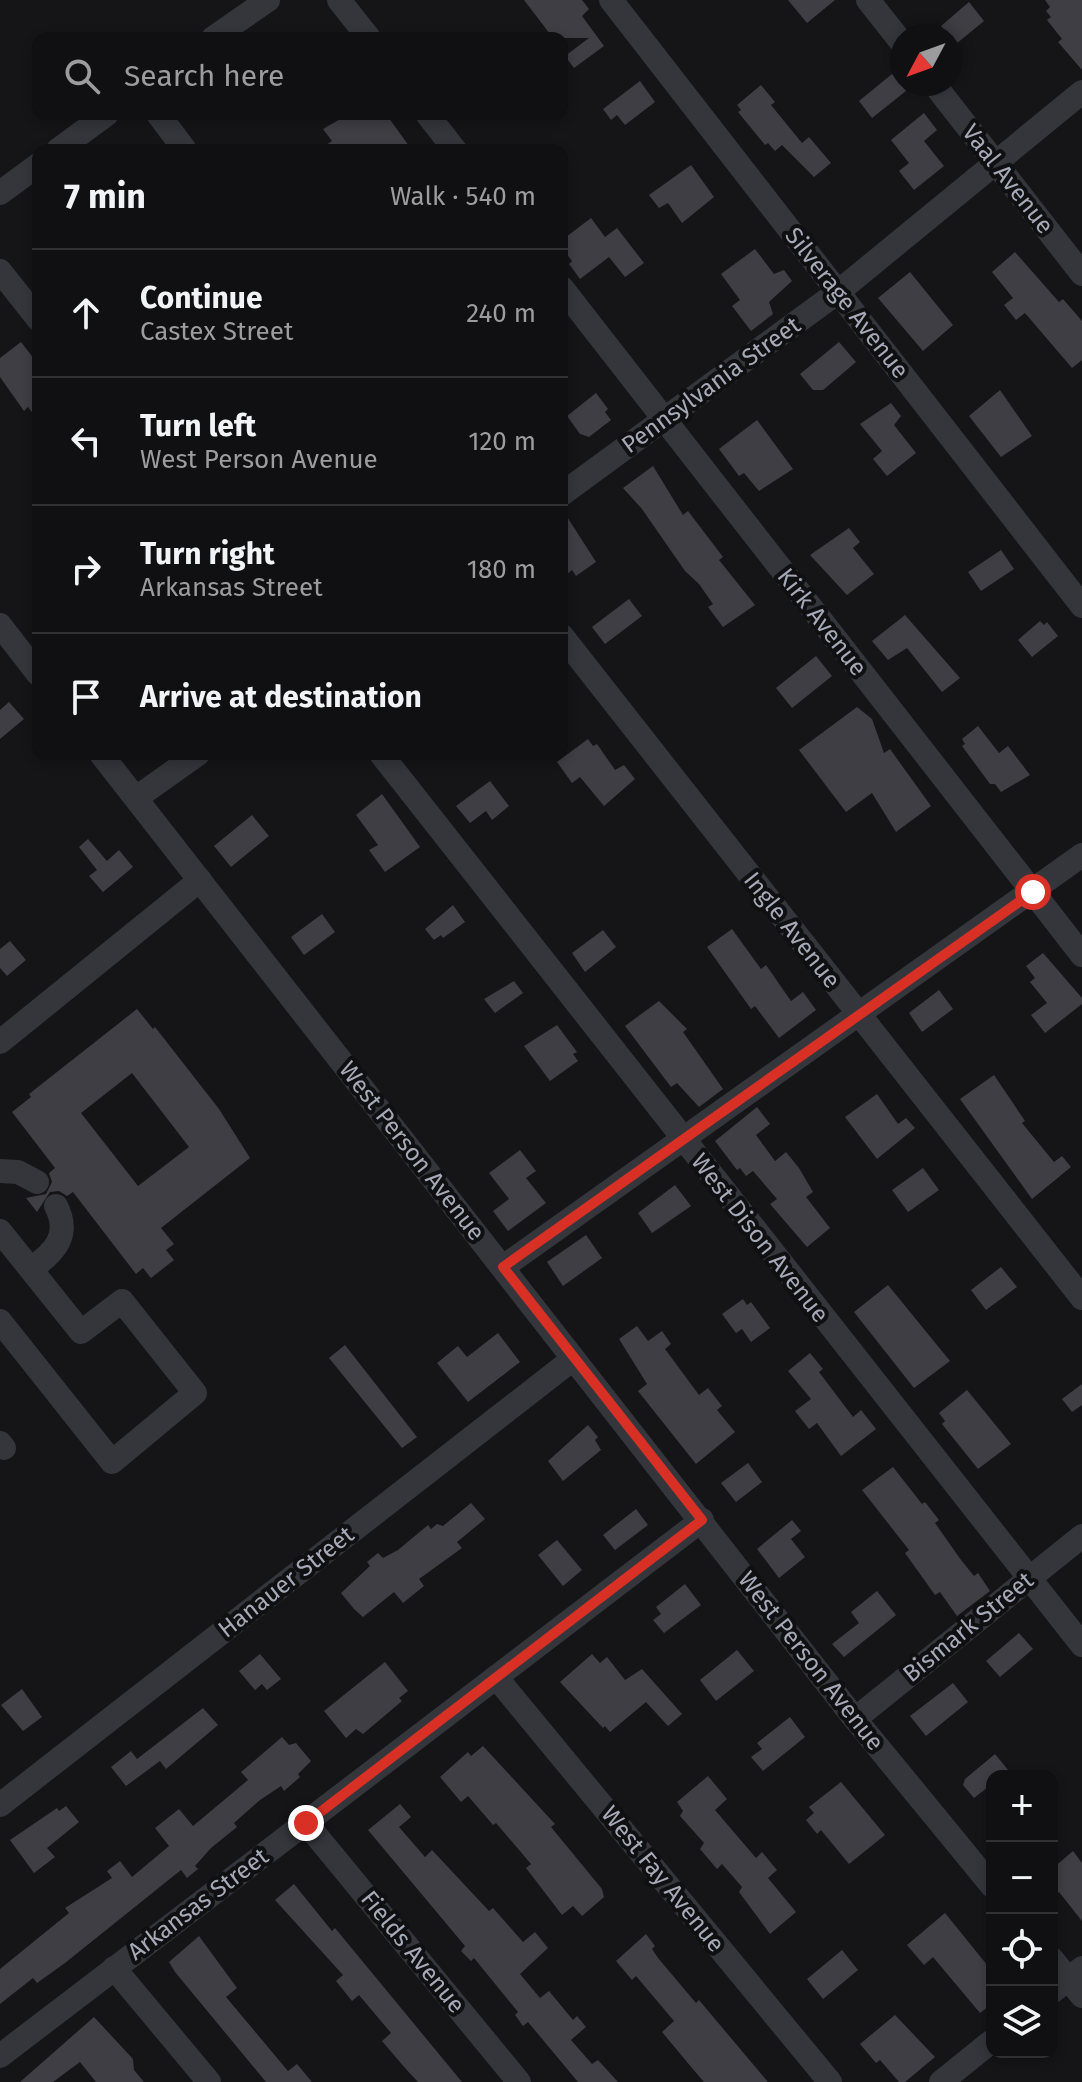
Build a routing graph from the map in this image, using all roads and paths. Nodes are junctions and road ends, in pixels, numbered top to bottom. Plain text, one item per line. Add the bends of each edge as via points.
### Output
1 (268, 0) edge
2 (339, 0) edge
3 (611, 0) edge
4 (868, 0) edge
5 (890, 28) edge
6 (222, 32) edge
7 (364, 32) edge
8 (1082, 92) edge
9 (943, 96) edge
10 (99, 120) edge
11 (162, 120) edge
12 (432, 120) edge
13 (66, 144) edge
14 (180, 144) edge
15 (450, 144) edge
16 (996, 164) junction
17 (32, 169) edge
18 (0, 193) edge
19 (0, 271) edge
20 (1082, 274) edge
21 (838, 292) junction
22 (568, 296) edge
23 (32, 311) edge
24 (665, 420) junction
25 (568, 490) edge
26 (1082, 606) edge
27 (0, 625) edge
28 (568, 644) edge
29 (32, 666) edge
30 (106, 760) edge
31 (190, 760) edge
32 (386, 760) edge
33 (136, 798) junction
34 (1082, 855) edge
35 (200, 880) junction
36 (1033, 892) junction
37 (1082, 955) edge
38 (858, 1014) junction
39 (0, 1042) edge
40 (682, 1139) junction
41 (0, 1171) edge
42 (37, 1182) dead end
43 (56, 1206) dead end
44 (0, 1231) edge
45 (503, 1267) junction
46 (31, 1269) junction
47 (1082, 1298) edge
48 (0, 1321) edge
49 (573, 1359) junction
50 (702, 1520) junction
51 (1082, 1536) edge
52 (1028, 1579) junction
53 (1082, 1645) edge
54 (496, 1677) junction
55 (855, 1719) junction
56 (0, 1805) edge
57 (306, 1823) junction
58 (986, 1879) edge
59 (1058, 1967) edge
60 (114, 1968) junction
61 (1071, 1984) edge
62 (986, 2046) edge
63 (0, 2056) edge
64 (209, 2082) edge
65 (519, 2082) edge
66 (830, 2082) edge
67 (941, 2082) edge

1 - 6 street
2 - 7 street
3 - 21 street, Silverage Avenue
4 - 5 street
8 - 16 street, Pennsylvania Street
9 - 16 street, Vaal Avenue
10 - 13 street
11 - 14 street
12 - 15 street
16 - 20 street, Vaal Avenue
16 - 21 street, Pennsylvania Street
17 - 18 street
19 - 23 street
21 - 24 street, Pennsylvania Street
21 - 26 street, Silverage Avenue
22 - 24 street, Kirk Avenue
24 - 25 street, Pennsylvania Street
24 - 36 street, Kirk Avenue
27 - 29 street
28 - 38 street, Ingle Avenue
30 - 33 street, West Person Avenue
31 - 33 street
32 - 40 street, West Dison Avenue
33 - 35 street, West Person Avenue
34 - 36 street
35 - 39 street
35 - 45 street, West Person Avenue
36 - 37 street, Kirk Avenue
36 - 38 street
38 - 40 street
38 - 47 street, Ingle Avenue
40 - 45 street
40 - 52 street, West Dison Avenue
41 - 42 street via 18,1172
43 - 46 street via 62,1217 61,1239
44 - 46 street
45 - 49 street, West Person Avenue
46 - 48 street via 81,1332 122,1301 195,1393 112,1462
49 - 50 street, West Person Avenue
49 - 56 street, Hanauer Street
50 - 54 street, Arkansas Street
50 - 55 street, West Person Avenue
51 - 52 street, Bismark Street
52 - 53 street, West Dison Avenue
52 - 55 street, Bismark Street
54 - 57 street, Arkansas Street
54 - 66 street, West Fay Avenue
55 - 58 street, West Person Avenue
57 - 60 street, Arkansas Street
57 - 65 street, Fields Avenue
59 - 61 street
60 - 63 street, Arkansas Street
60 - 64 street
62 - 67 street

